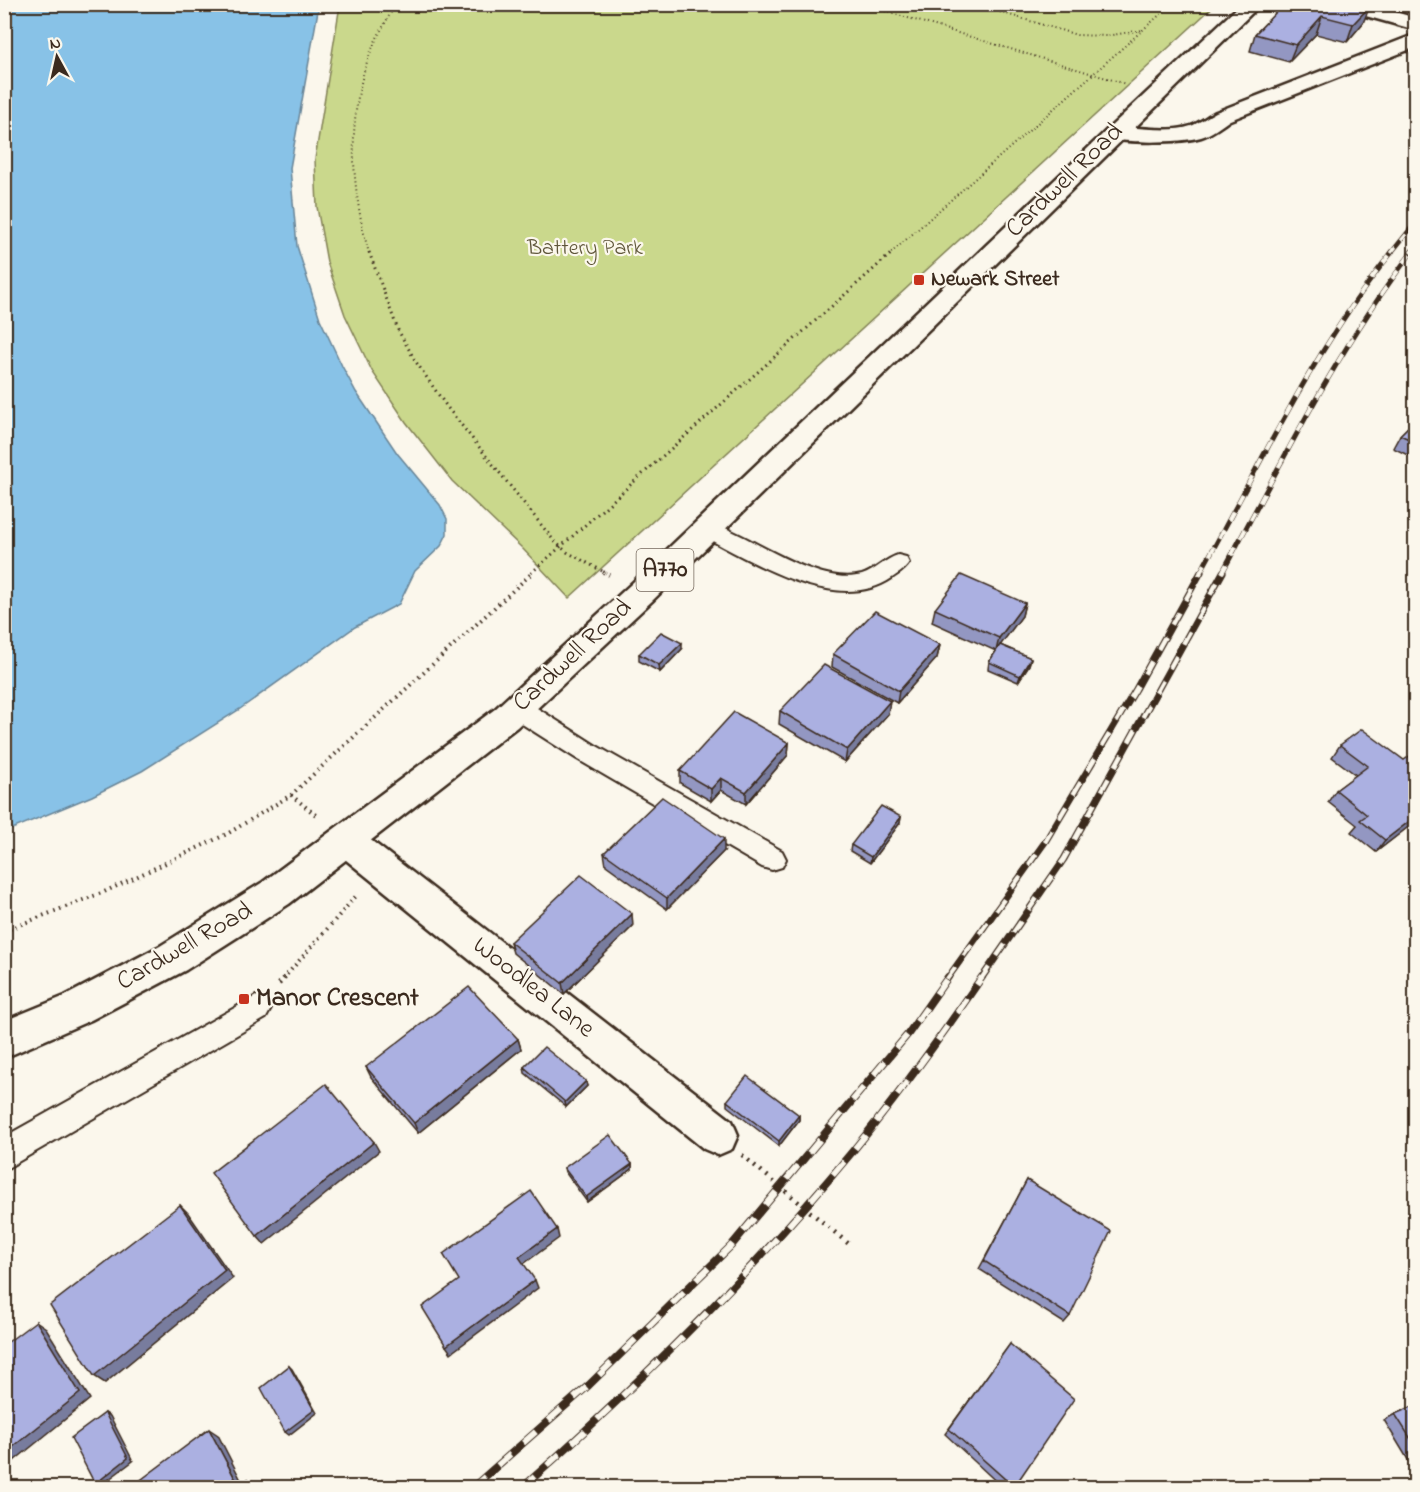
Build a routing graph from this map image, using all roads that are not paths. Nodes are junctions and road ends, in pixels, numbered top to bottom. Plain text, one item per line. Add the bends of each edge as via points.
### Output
1 (1252, 4) edge
2 (1344, 4) edge
3 (1416, 24) edge
4 (1416, 40) edge
5 (1149, 101) junction
6 (1223, 116) junction
7 (1114, 134) junction
8 (707, 529) junction
9 (898, 563) dead end
10 (517, 708) junction
11 (347, 841) junction
12 (772, 859) dead end
13 (256, 1009) road end
14 (4, 1040) edge
15 (730, 1145) road end
16 (4, 1155) edge

1 - 5 main road, Cardwell Road / A770
2 - 3 main road
4 - 6 main road
5 - 6 main road via 1189,120
5 - 7 main road, Cardwell Road / A770
6 - 7 main road via 1196,132
7 - 8 main road, Cardwell Road / A770
8 - 9 lane via 785,567 836,584 863,583
8 - 10 main road, Cardwell Road / A770
10 - 11 main road, Cardwell Road / A770
10 - 12 lane
11 - 14 main road, Cardwell Road / A770 via 276,893 173,958 78,1008
11 - 15 main road, Woodlea Lane
13 - 16 lane

